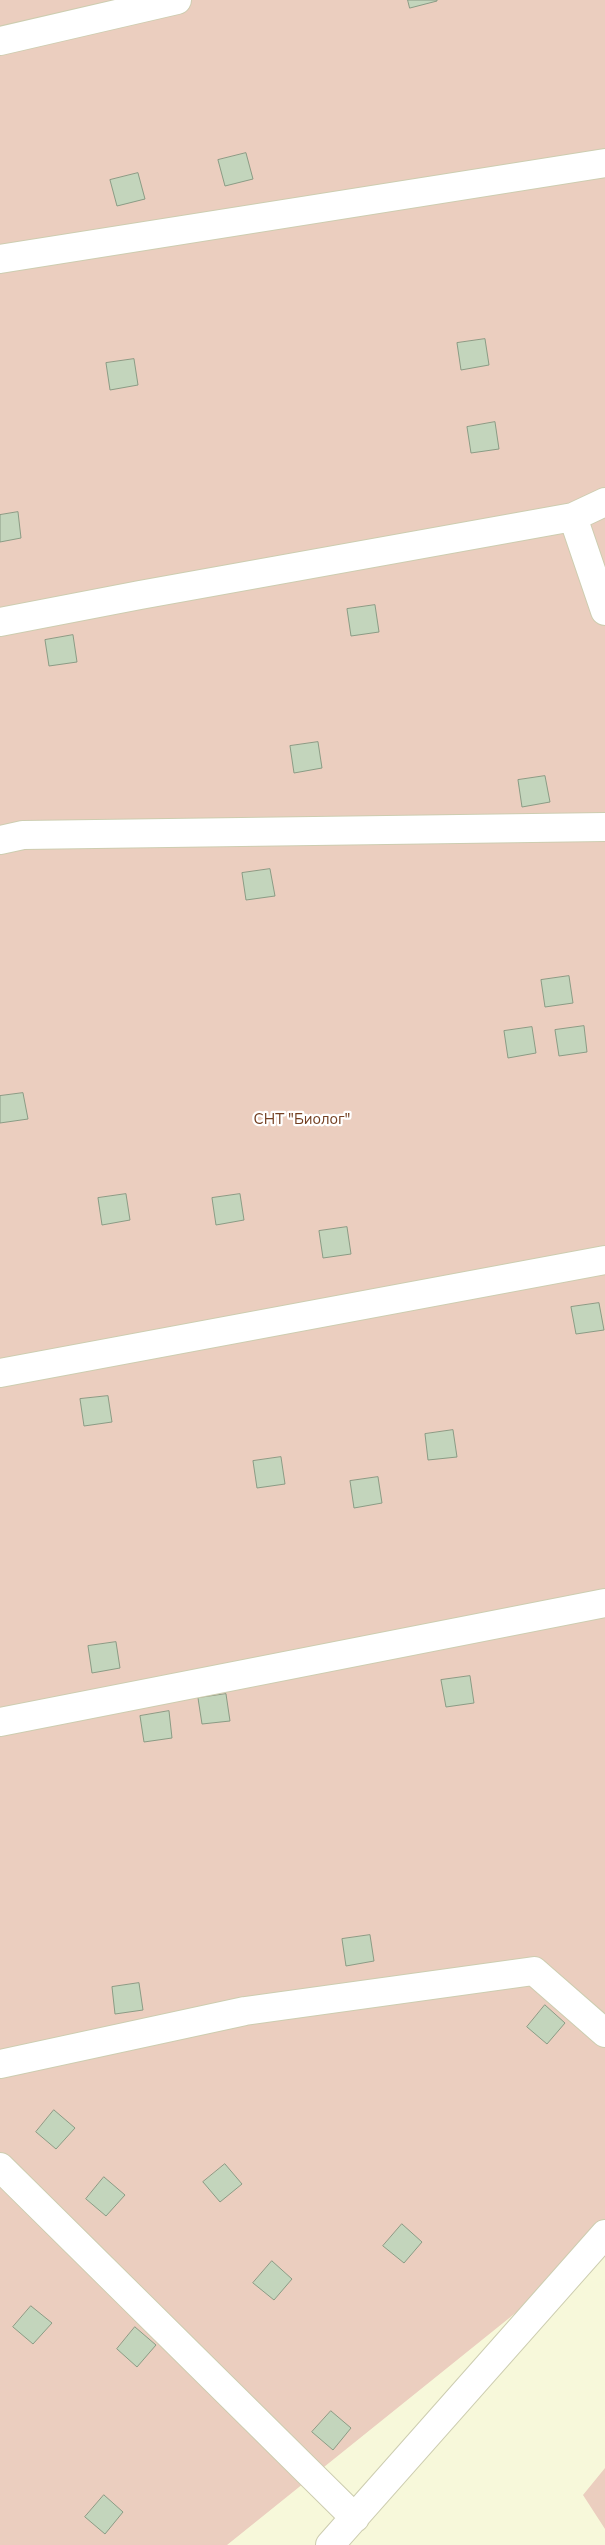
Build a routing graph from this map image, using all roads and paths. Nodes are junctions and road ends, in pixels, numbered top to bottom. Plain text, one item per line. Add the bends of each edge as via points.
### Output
1 (177, 0) edge
2 (0, 41) edge
3 (605, 162) edge
4 (0, 259) edge
5 (605, 502) edge
6 (574, 517) junction
7 (605, 611) edge
8 (0, 622) edge
9 (605, 827) edge
10 (0, 840) edge
11 (605, 1260) edge
12 (0, 1373) edge
13 (605, 1603) edge
14 (0, 1722) edge
15 (605, 2033) edge
16 (0, 2064) edge
17 (0, 2167) edge
18 (605, 2234) edge
19 (355, 2518) junction
20 (330, 2545) edge

1 - 2 lane
3 - 4 lane
5 - 6 lane
6 - 7 lane
6 - 8 lane
9 - 10 lane via 33,835
11 - 12 lane
13 - 14 lane
15 - 16 lane via 534,1971 245,2011
17 - 19 lane
18 - 19 lane
19 - 20 lane

